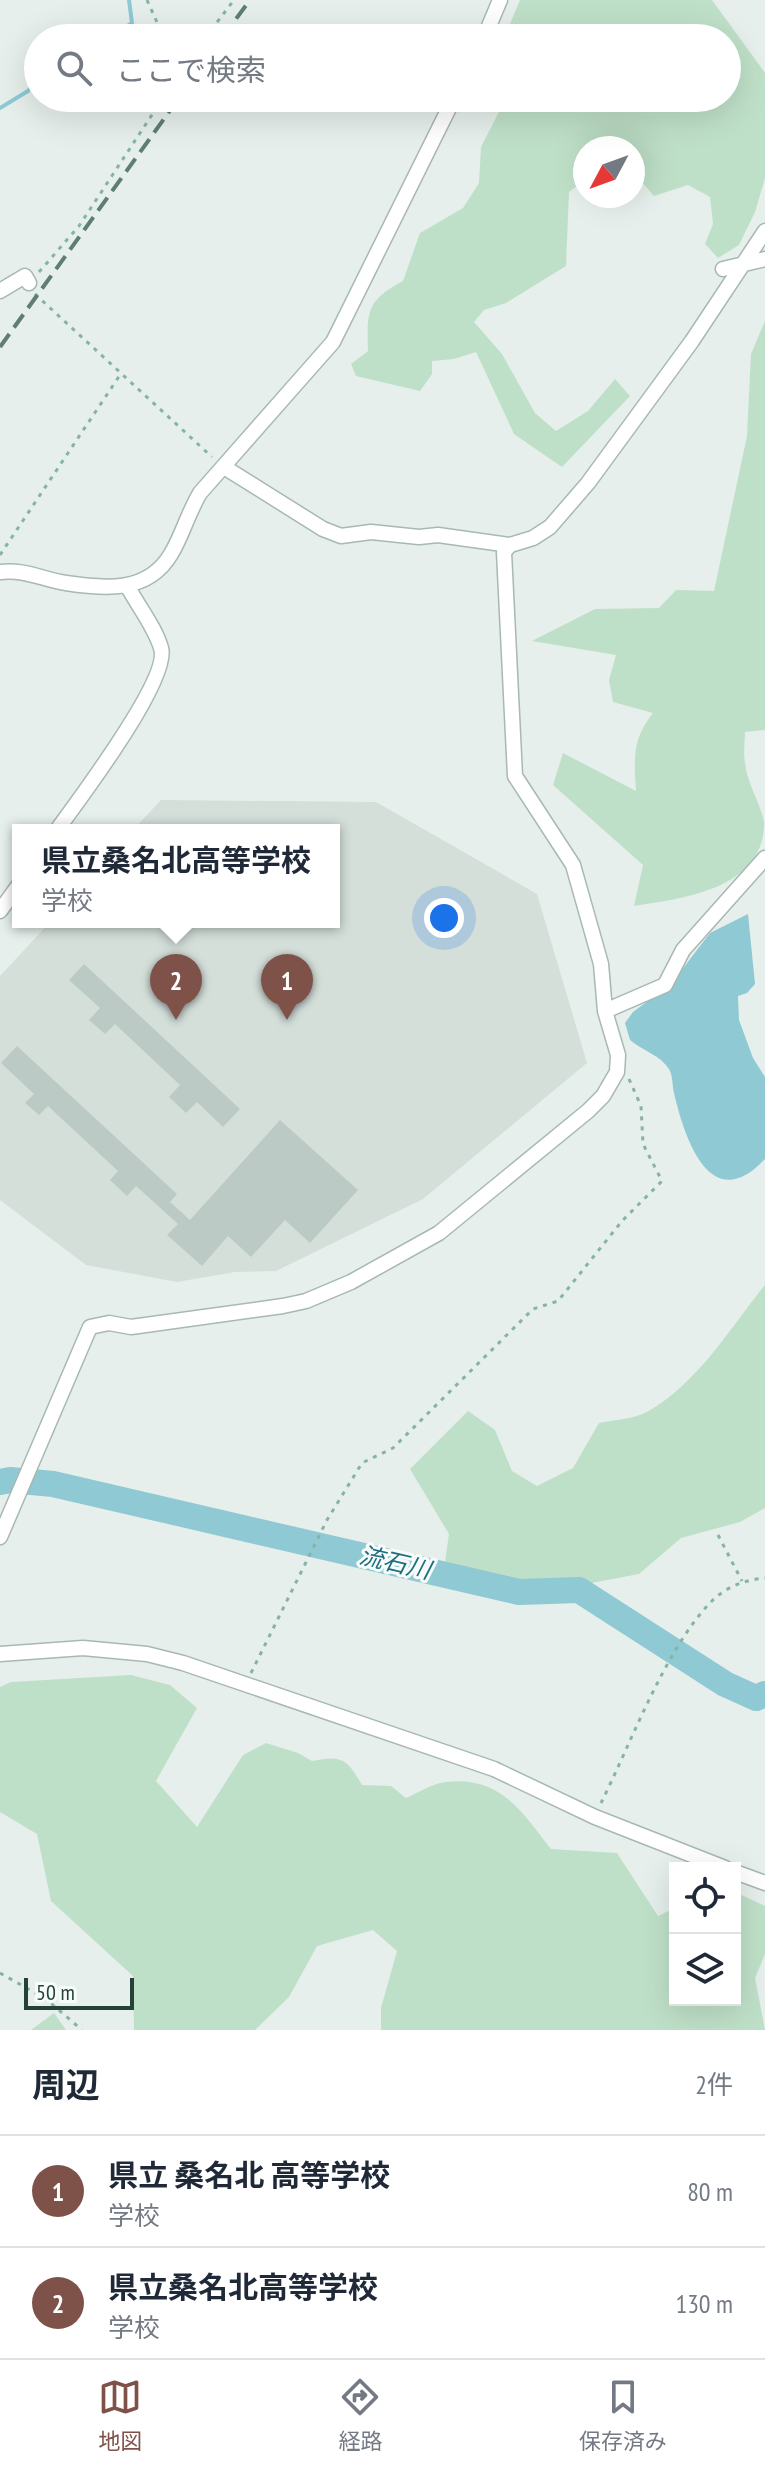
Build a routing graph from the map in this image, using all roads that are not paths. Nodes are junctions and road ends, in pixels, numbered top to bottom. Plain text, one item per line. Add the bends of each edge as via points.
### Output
1 (500, 0) edge
2 (490, 24) edge
3 (447, 112) edge
4 (765, 231) edge
5 (765, 259) edge
6 (744, 263) junction
7 (723, 269) dead end
8 (29, 283) road end
9 (0, 291) edge
10 (224, 467) junction
11 (510, 545) junction
12 (0, 572) edge
13 (128, 587) junction
14 (61, 824) edge
15 (765, 858) edge
16 (12, 894) edge
17 (0, 911) edge
18 (605, 1011) junction
19 (0, 1537) edge
20 (0, 1654) edge
21 (710, 1862) edge
22 (741, 1874) edge
23 (765, 1883) edge

1 - 2 street
3 - 10 street via 333,342
4 - 6 street
5 - 6 street
6 - 7 street
6 - 11 street via 567,509 533,538
8 - 9 street via 25,276
10 - 11 street via 341,536 438,535
10 - 13 street via 200,493 171,555 150,577
11 - 18 street via 504,563 515,776 573,865 601,964
12 - 13 street via 21,569 64,583
13 - 14 street via 163,650 159,671 146,699
15 - 18 street via 683,950 665,985
16 - 17 street
18 - 19 street via 618,1055 617,1072 603,1096 439,1233 306,1301 131,1327 90,1327
20 - 21 street via 60,1647 121,1650 183,1663 494,1769 595,1817
22 - 23 street

